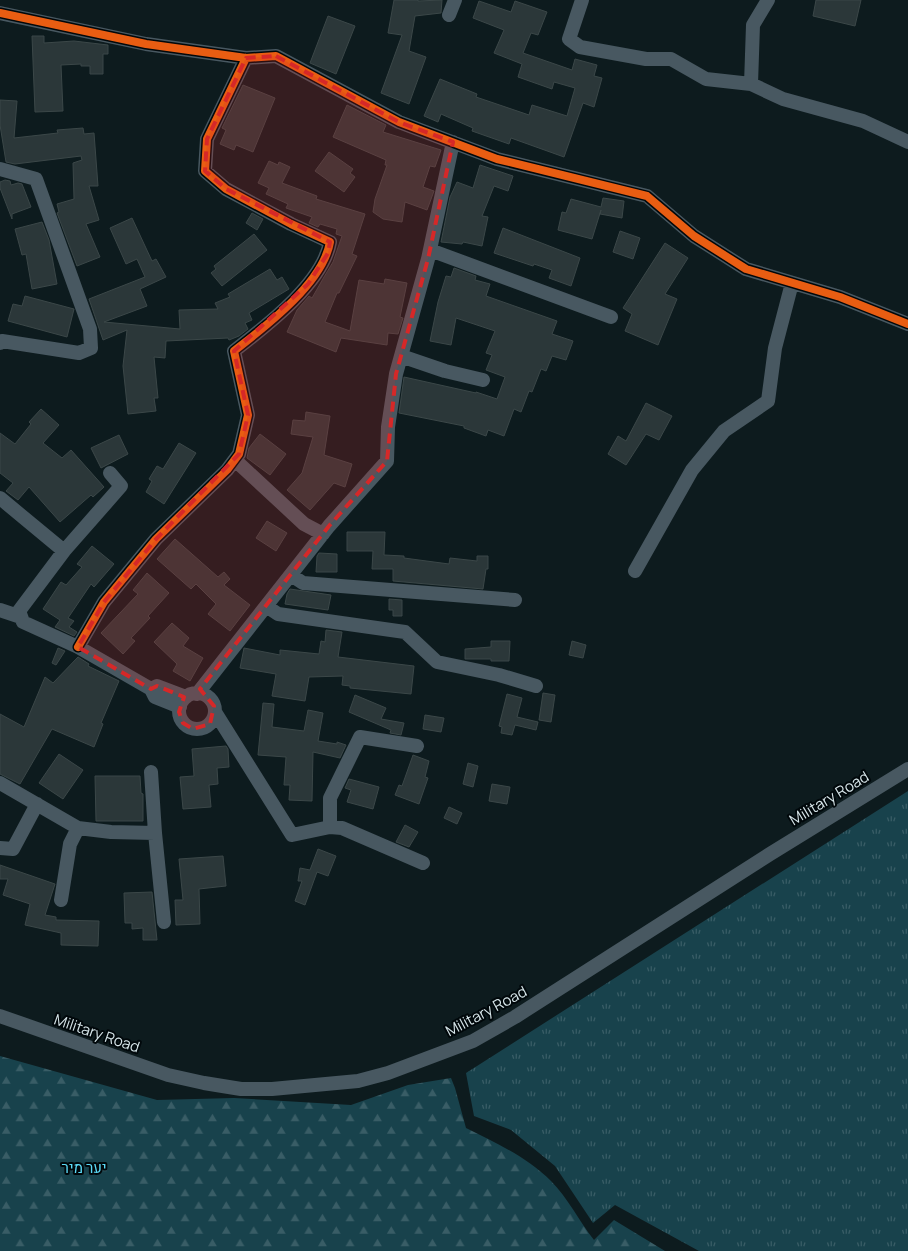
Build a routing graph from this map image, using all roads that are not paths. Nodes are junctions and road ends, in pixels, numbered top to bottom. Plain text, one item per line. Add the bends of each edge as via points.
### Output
1 (455, 0) edge
2 (582, 0) edge
3 (768, 0) edge
4 (0, 12) edge
5 (449, 15) dead end
6 (246, 58) junction
7 (751, 84) junction
8 (453, 142) junction
9 (908, 142) edge
10 (0, 168) edge
11 (430, 250) junction
12 (792, 282) junction
13 (611, 317) dead end
14 (908, 324) edge
15 (0, 344) edge
16 (401, 356) junction
17 (483, 380) dead end
18 (235, 460) junction
19 (110, 474) dead end
20 (0, 498) edge
21 (323, 534) junction
22 (64, 552) junction
23 (635, 571) dead end
24 (291, 575) junction
25 (514, 600) dead end
26 (266, 606) junction
27 (0, 610) edge
28 (22, 617) junction
29 (78, 647) junction
30 (222, 660) junction
31 (536, 686) dead end
32 (188, 699) junction
33 (213, 707) junction
34 (417, 746) dead end
35 (908, 769) edge
36 (152, 772) dead end
37 (0, 783) edge
38 (37, 804) junction
39 (330, 827) junction
40 (78, 828) junction
41 (155, 833) junction
42 (0, 848) edge
43 (423, 863) dead end
44 (61, 900) dead end
45 (164, 922) dead end
46 (0, 1016) edge

1 - 5 street
2 - 7 street via 569,39 580,47 646,59 671,58 706,79
3 - 7 street via 752,25
4 - 6 street via 146,44
6 - 8 street via 276,56 399,122
6 - 18 street via 207,139 205,171 226,189 330,242 328,253 308,284 270,323 234,351 248,415
7 - 9 street via 783,99 863,122
8 - 11 street
8 - 12 street via 497,159 647,196 694,236 746,269
10 - 15 street via 36,180 90,329 91,348 79,353 2,341
11 - 13 street
11 - 16 street
12 - 14 street
12 - 23 street via 775,348 768,401 724,431 692,470
16 - 17 street
16 - 21 street via 388,427 387,461
18 - 21 street via 304,524
18 - 29 street via 156,539 104,602
19 - 22 street via 121,486
20 - 22 street
21 - 24 street
22 - 28 street via 19,611
24 - 25 street via 303,583
24 - 26 street
26 - 30 street
26 - 31 street via 278,614 405,632 437,662
27 - 28 street
28 - 29 street via 24,622
29 - 32 street via 151,689 155,697
30 - 32 street
30 - 33 street via 213,687
32 - 33 street via 207,697
32 - 33 street via 179,712 183,723 193,729 205,727 214,718
33 - 39 street via 292,835
34 - 39 street via 360,737 330,798
35 - 46 street, Military Road via 516,1017 473,1041 388,1073 358,1081 281,1089 213,1085 168,1075
36 - 41 street
37 - 38 street
38 - 40 street
38 - 42 street via 13,849
39 - 43 street via 342,828
40 - 41 street
40 - 44 street via 70,844
41 - 45 street

